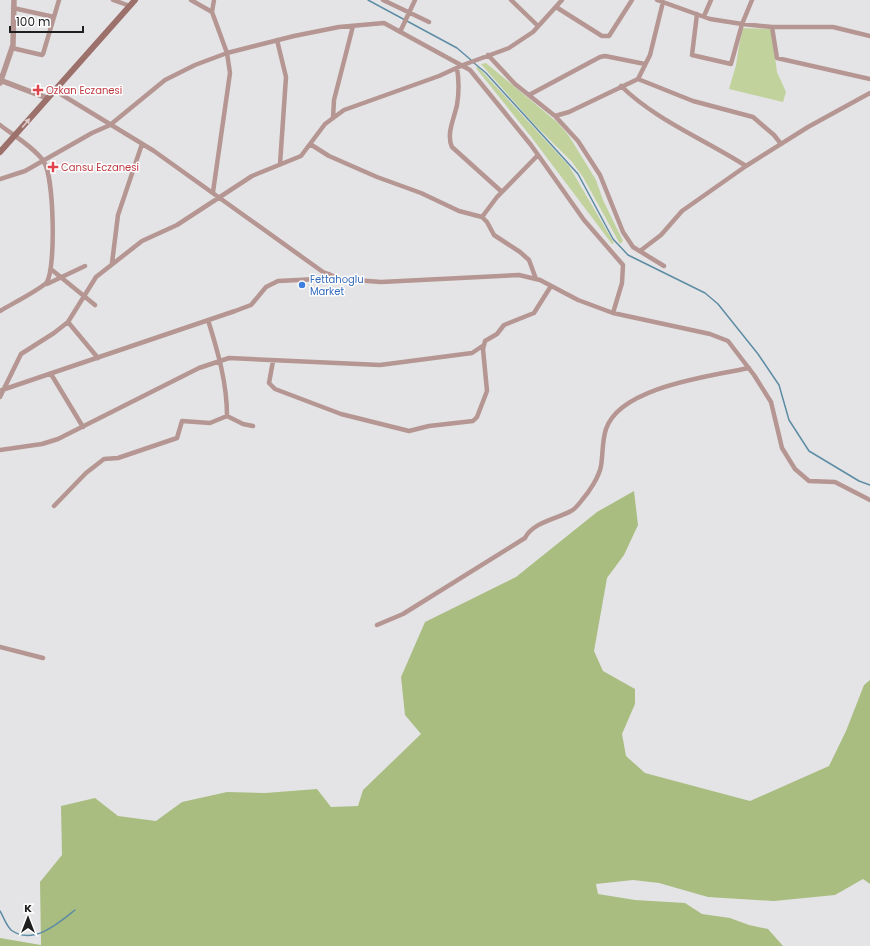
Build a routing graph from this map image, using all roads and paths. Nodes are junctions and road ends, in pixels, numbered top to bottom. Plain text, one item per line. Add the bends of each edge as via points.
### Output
1 (14, 0) edge
2 (59, 0) edge
3 (112, 0) edge
4 (136, 0) edge
5 (191, 0) edge
6 (214, 0) edge
7 (383, 0) edge
8 (415, 0) edge
9 (511, 0) edge
10 (562, 0) edge
11 (632, 0) edge
12 (657, 0) edge
13 (712, 0) edge
14 (752, 0) edge
15 (663, 2) junction
16 (130, 6) junction
17 (556, 7) junction
18 (13, 8) junction
19 (408, 11) junction
20 (212, 12) junction
21 (697, 14) junction
22 (704, 16) junction
23 (54, 17) junction
24 (429, 22) dead end
25 (742, 24) junction
26 (353, 26) junction
27 (538, 26) junction
28 (772, 27) junction
29 (400, 32) junction
30 (870, 36) edge
31 (277, 40) junction
32 (12, 48) junction
33 (227, 53) junction
34 (488, 55) junction
35 (645, 64) junction
36 (463, 65) junction
37 (456, 68) junction
38 (638, 79) junction
39 (870, 79) edge
40 (0, 81) edge
41 (621, 86) junction
42 (54, 90) junction
43 (870, 93) edge
44 (529, 95) junction
45 (47, 98) junction
46 (555, 116) junction
47 (333, 118) junction
48 (110, 124) junction
49 (0, 125) edge
50 (14, 136) junction
51 (142, 144) junction
52 (310, 144) junction
53 (781, 144) junction
54 (0, 152) edge
55 (538, 155) junction
56 (44, 161) junction
57 (280, 164) junction
58 (746, 166) junction
59 (0, 179) edge
60 (213, 192) junction
61 (502, 192) junction
62 (219, 196) junction
63 (482, 217) junction
64 (640, 251) junction
65 (112, 264) junction
66 (85, 266) dead end
67 (664, 266) dead end
68 (52, 270) junction
69 (329, 274) junction
70 (60, 276) junction
71 (536, 279) junction
72 (46, 284) junction
73 (551, 286) junction
74 (85, 296) junction
75 (95, 305) dead end
76 (0, 311) edge
77 (613, 313) junction
78 (208, 320) junction
79 (68, 322) junction
80 (484, 344) junction
81 (98, 358) junction
82 (220, 361) junction
83 (273, 361) junction
84 (749, 368) junction
85 (52, 374) junction
86 (1, 390) edge
87 (0, 397) edge
88 (228, 416) junction
89 (253, 426) dead end
90 (84, 427) junction
91 (0, 450) edge
92 (870, 500) edge
93 (54, 506) dead end
94 (377, 625) dead end
95 (0, 647) edge
96 (43, 658) dead end

1 - 18 street
2 - 23 street
3 - 16 street
4 - 16 main road
5 - 20 street
6 - 20 street
7 - 19 street
8 - 19 street
9 - 27 street
10 - 17 street
11 - 17 street via 609,36 602,36
12 - 15 street
13 - 22 street
14 - 25 street
15 - 21 street
15 - 35 street via 650,55
16 - 42 main road
17 - 27 street
18 - 23 street
18 - 32 street
19 - 24 street
19 - 29 street
20 - 33 street
21 - 22 street
21 - 25 street via 692,55 728,64 731,64
22 - 25 street
23 - 32 street via 42,55
25 - 28 street
26 - 29 street via 384,24
26 - 31 street
26 - 47 street via 334,100
27 - 34 street via 509,48
28 - 30 street via 833,27
28 - 39 street via 777,58
29 - 36 street
31 - 33 street
31 - 57 street via 286,84
32 - 40 street
33 - 48 street via 165,80
33 - 60 street via 230,73
34 - 36 street
34 - 44 street
35 - 38 street
35 - 44 street via 600,57
36 - 37 street
36 - 55 street via 470,70
37 - 47 street via 344,110
37 - 61 street via 459,81 457,104 449,141 452,147
38 - 41 street
38 - 53 street via 693,101 753,117 774,134
40 - 45 street
41 - 46 street via 569,112
41 - 58 street via 635,100
42 - 45 main road
42 - 48 street
43 - 53 street via 843,106
44 - 46 street
50 -> 45 main road
46 - 64 street via 578,141 600,175 623,232 633,247
47 - 52 street via 325,124
48 - 51 street
48 - 56 street
49 - 50 street
50 - 54 main road
50 - 56 street
51 - 60 street
51 - 65 street via 118,215
52 - 57 street via 301,156
52 - 63 street via 329,156 377,177 421,193 459,211
53 - 58 street
55 - 61 street
55 - 77 street via 584,220 623,265 622,283
56 - 59 street via 25,171
56 - 68 street via 50,183
57 - 62 street via 252,176
58 - 64 street via 682,211 661,235
60 - 62 street
61 - 63 street
62 - 65 street via 207,207 177,225 142,241
62 - 69 street
63 - 71 street via 494,235 529,260
64 - 67 street
65 - 74 street via 96,277
66 - 70 street
68 - 70 street
68 - 72 street
69 - 71 street via 341,279 381,282 519,275
69 - 78 street via 318,279 278,281 266,287 251,305
70 - 72 street
70 - 74 street
71 - 73 street
72 - 76 street
73 - 77 street via 578,300
73 - 80 street via 534,313 504,325
74 - 75 street
74 - 79 street
77 - 84 street via 710,334 728,341
78 - 81 street
78 - 82 street
79 - 81 street
79 - 86 street via 20,354
80 - 83 street via 472,353 380,365
80 - 83 street via 487,391 477,417 473,421 409,431 341,414 275,389 269,383
81 - 85 street
82 - 83 street via 229,358
82 - 88 street via 228,402
82 - 90 street via 199,368
84 - 92 street via 771,402 782,448 795,469 809,481 835,482
84 - 94 street via 680,382 631,400 616,411 606,429 601,467 589,490 572,510 555,516 528,532 525,538 403,614
85 - 86 street
85 - 90 street
86 - 87 street
88 - 89 street via 242,424
88 - 93 street via 210,423 182,421 177,438 118,458 104,459 86,473
90 - 91 street via 42,444
95 - 96 street

